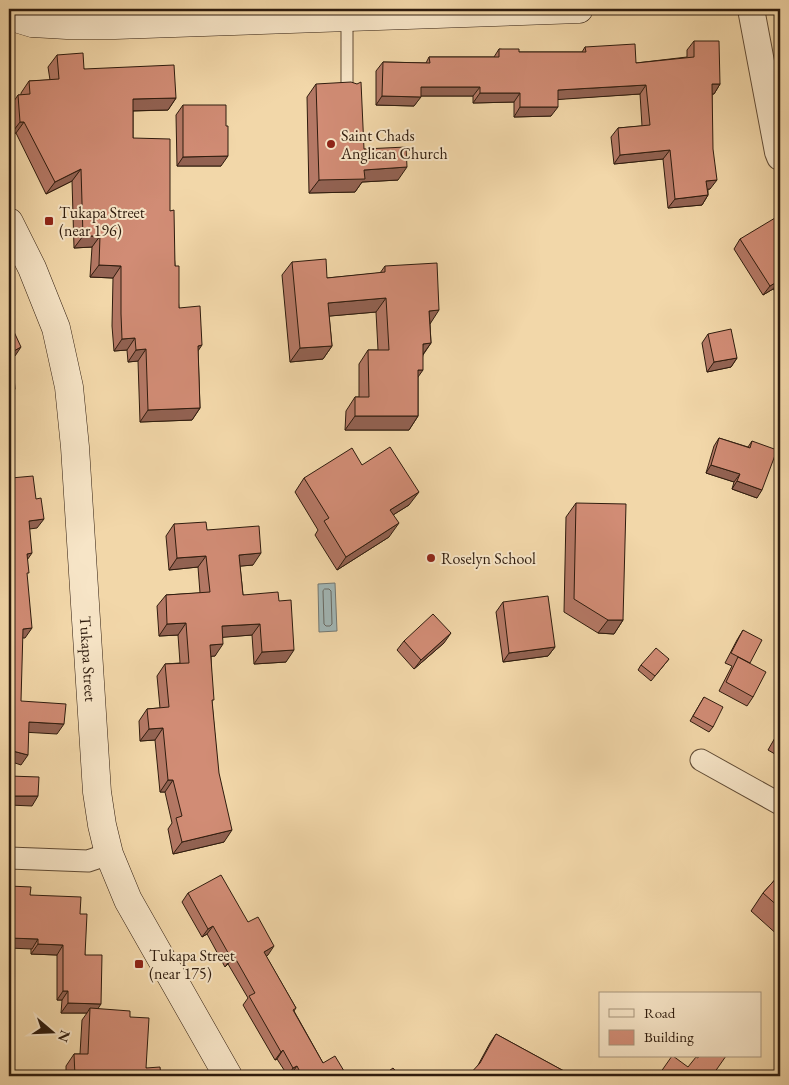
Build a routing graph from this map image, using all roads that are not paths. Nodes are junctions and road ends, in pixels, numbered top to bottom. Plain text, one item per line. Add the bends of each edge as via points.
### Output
1 (579, 9) edge
2 (751, 9) edge
3 (526, 10) edge
4 (348, 17) junction
5 (16, 23) edge
6 (347, 90) edge
7 (780, 157) edge
8 (9, 222) edge
9 (701, 760) dead end
10 (780, 804) edge
11 (109, 854) junction
12 (9, 858) edge
13 (228, 1076) edge

1 - 3 main road
2 - 7 street
3 - 4 main road
4 - 5 main road via 115,25
4 - 6 lane
8 - 11 main road, Tukapa Street via 56,328 69,387 97,792
9 - 10 street
11 - 12 street via 88,861
11 - 13 main road, Tukapa Street via 128,900

